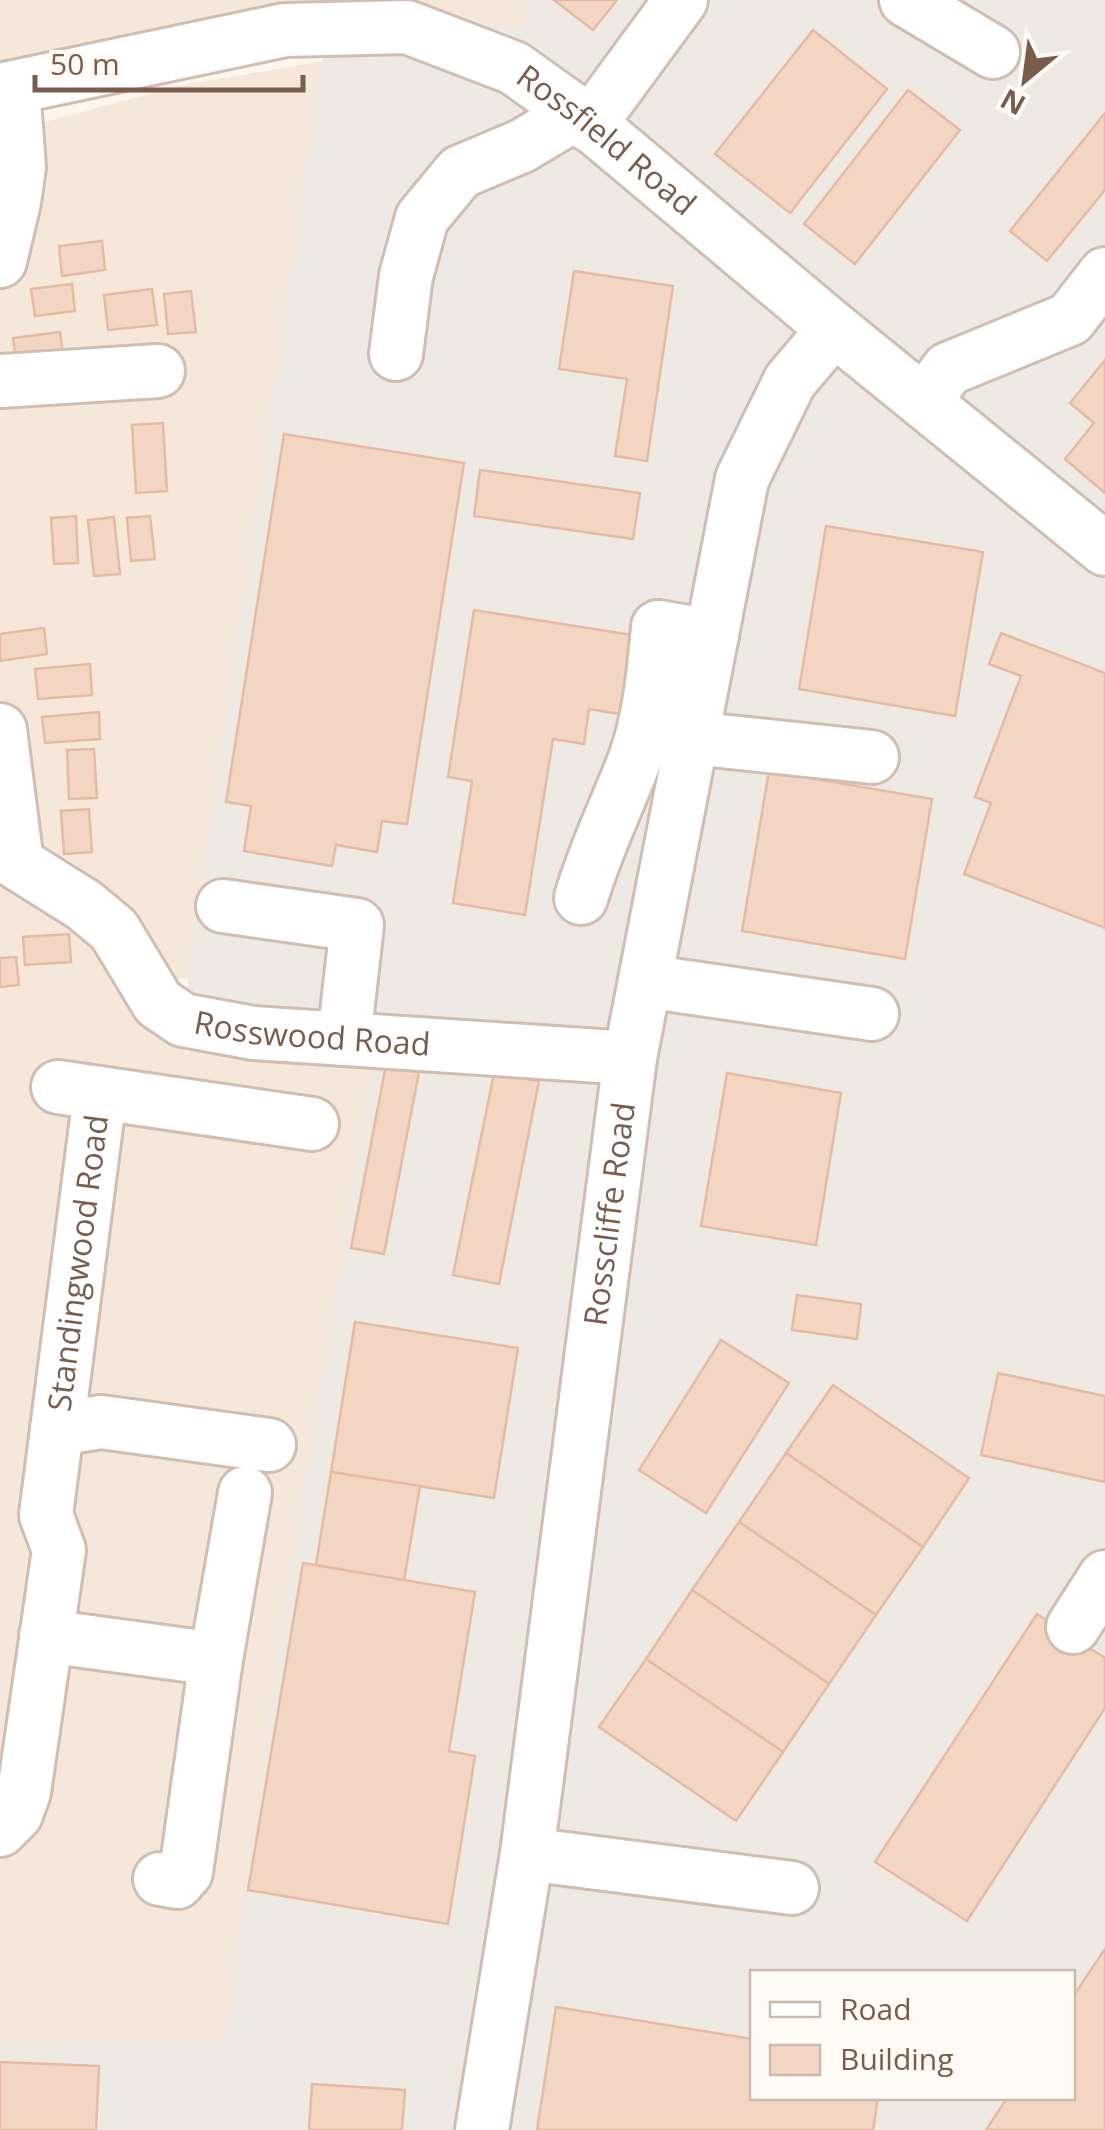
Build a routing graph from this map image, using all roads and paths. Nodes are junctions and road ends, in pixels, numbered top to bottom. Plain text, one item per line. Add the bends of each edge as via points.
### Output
1 (681, 0) edge
2 (906, 0) edge
3 (243, 19) edge
4 (993, 52) dead end
5 (6, 89) edge
6 (583, 119) junction
7 (0, 261) edge
8 (1105, 274) edge
9 (834, 329) junction
10 (396, 354) dead end
11 (158, 371) dead end
12 (0, 382) edge
13 (924, 402) junction
14 (1105, 550) edge
15 (712, 636) junction
16 (0, 730) edge
17 (692, 738) junction
18 (872, 756) dead end
19 (582, 898) dead end
20 (223, 906) dead end
21 (645, 982) junction
22 (872, 1014) dead end
23 (344, 1038) junction
24 (630, 1058) junction
25 (312, 1124) dead end
26 (57, 1429) junction
27 (269, 1445) dead end
28 (246, 1493) dead end
29 (23, 1511) edge
30 (1105, 1577) edge
31 (1073, 1628) dead end
32 (46, 1636) junction
33 (216, 1659) junction
34 (0, 1830) edge
35 (527, 1854) junction
36 (160, 1879) dead end
37 (792, 1888) dead end
38 (482, 2130) edge

1 - 6 street
2 - 4 street
3 - 5 street, Rossfield Road
3 - 6 street, Rossfield Road via 285,30 407,28 514,68
5 - 7 street via 19,167
6 - 9 street, Rossfield Road
6 - 10 street via 460,172 422,218
8 - 13 street via 1070,319 948,370
9 - 13 street, Rossfield Road
9 - 15 street, Rosscliffe Road via 790,381 742,479
11 - 12 street
13 - 14 street, Rossfield Road
15 - 17 street, Rosscliffe Road
15 - 19 street via 658,627 636,755
16 - 23 street, Rosswood Road via 17,863 114,930 158,1003 183,1020 253,1033
17 - 18 street
17 - 21 street, Rosscliffe Road
20 - 23 street via 357,925
21 - 22 street
21 - 24 street, Rosscliffe Road
23 - 24 street, Rosswood Road
24 - 35 street, Rosscliffe Road
25 - 26 street, Standingwood Road via 79,1091
26 - 27 street, Standingwood Road via 101,1422
26 - 29 street, Standingwood Road
28 - 33 street
29 - 32 street, Standingwood Road via 58,1550
30 - 31 street
32 - 33 street
32 - 34 street, Standingwood Road via 24,1792
33 - 36 street via 186,1872 177,1882
35 - 37 street
35 - 38 street, Rosscliffe Road

